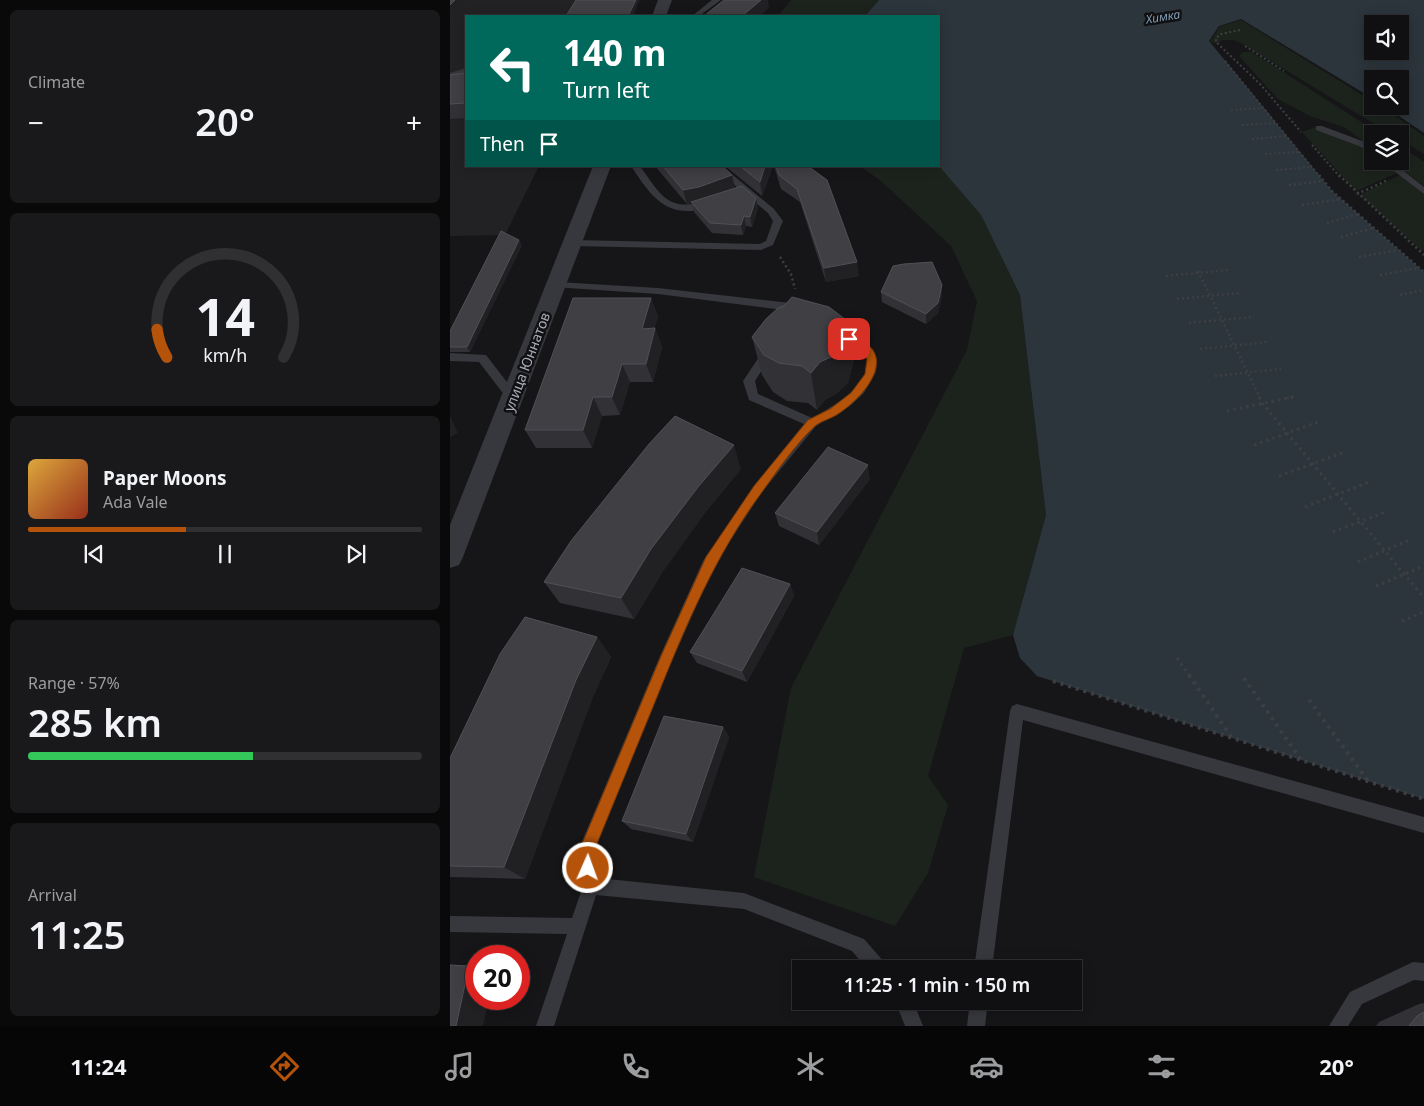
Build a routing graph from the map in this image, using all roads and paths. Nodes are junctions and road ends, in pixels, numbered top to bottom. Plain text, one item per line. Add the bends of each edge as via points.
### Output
1 (665, 0) edge
2 (717, 0) edge
3 (659, 15) edge
4 (696, 15) edge
5 (1245, 46) dead end
6 (1224, 61) dead end
7 (465, 70) edge
8 (1284, 71) dead end
9 (450, 76) edge
10 (1264, 108) junction
11 (1231, 110) dead end
12 (1276, 122) junction
13 (1242, 125) dead end
14 (1319, 128) dead end
15 (1287, 136) junction
16 (1252, 139) dead end
17 (1364, 145) edge
18 (1299, 152) junction
19 (1265, 154) dead end
20 (602, 167) edge
21 (636, 167) edge
22 (717, 167) edge
23 (1312, 167) junction
24 (1276, 170) dead end
25 (1397, 170) edge
26 (1402, 174) junction
27 (1324, 181) junction
28 (1290, 186) dead end
29 (1424, 191) edge
30 (1356, 194) dead end
31 (720, 199) edge
32 (1341, 199) junction
33 (1302, 205) dead end
34 (1358, 214) dead end
35 (1327, 223) dead end
36 (1373, 228) dead end
37 (1341, 237) dead end
38 (574, 243) junction
39 (770, 243) junction
40 (1399, 250) junction
41 (1359, 257) dead end
42 (1420, 268) junction
43 (1228, 270) dead end
44 (1198, 271) dead end
45 (1424, 272) edge
46 (1380, 275) dead end
47 (1166, 276) dead end
48 (557, 285) junction
49 (1424, 290) edge
50 (1240, 293) dead end
51 (1400, 295) dead end
52 (1177, 299) dead end
53 (800, 307) junction
54 (1251, 317) dead end
55 (796, 322) edge
56 (1189, 323) dead end
57 (827, 332) edge
58 (779, 341) edge
59 (1268, 342) dead end
60 (1200, 349) dead end
61 (450, 357) edge
62 (1281, 368) dead end
63 (1214, 376) dead end
64 (1297, 396) dead end
65 (513, 398) junction
66 (1227, 411) dead end
67 (812, 422) junction
68 (1318, 422) dead end
69 (1254, 445) dead end
70 (1346, 452) dead end
71 (1279, 476) dead end
72 (1369, 482) dead end
73 (1305, 507) dead end
74 (1388, 511) dead end
75 (1333, 532) dead end
76 (1412, 539) dead end
77 (450, 557) edge
78 (1358, 562) dead end
79 (1424, 566) edge
80 (1376, 586) dead end
81 (1424, 598) edge
82 (1424, 612) edge
83 (1402, 622) dead end
84 (1177, 658) dead end
85 (1244, 678) dead end
86 (1052, 681) dead end
87 (1309, 700) dead end
88 (1233, 738) junction
89 (1301, 760) junction
90 (1368, 781) junction
91 (1424, 799) edge
92 (1424, 825) edge
93 (591, 886) junction
94 (450, 924) edge
95 (578, 926) junction
96 (871, 960) edge
97 (984, 960) edge
98 (1424, 972) edge
99 (908, 1010) edge
100 (978, 1010) edge
101 (545, 1026) edge
102 (914, 1026) edge
103 (976, 1026) edge
104 (1338, 1026) edge

1 - 3 street
2 - 4 lane
5 - 8 path
6 - 10 path
7 - 9 lane
10 - 11 path
10 - 12 path
12 - 13 path
12 - 15 path
14 - 17 lane
15 - 16 path
15 - 18 path
18 - 19 path
18 - 23 path
20 - 38 street, улица Юннатов
21 - 31 lane via 664,204 681,209 704,206
22 - 39 lane via 741,191 772,211 778,221
23 - 24 path
23 - 27 path
25 - 26 lane
26 - 29 lane
26 - 30 path
27 - 28 path
27 - 32 path
32 - 33 path
32 - 40 path
34 - 35 path
36 - 37 path
38 - 39 lane via 761,247
38 - 48 street, улица Юннатов
39 - 53 path via 791,274
40 - 41 path
40 - 42 path
42 - 45 path
42 - 46 path
43 - 47 path
44 - 81 path via 1263,404
48 - 53 lane via 658,291
48 - 65 street, улица Юннатов
49 - 51 path
50 - 52 path
53 - 55 lane
54 - 56 path
57 - 67 lane via 862,344 872,358 870,375 854,396 833,412
58 - 67 lane via 749,381 753,397
59 - 60 path
61 - 65 lane via 482,358
62 - 63 path
64 - 66 path
65 - 77 street, улица Юннатов
67 - 93 lane via 758,489 710,561 586,851
68 - 69 path
70 - 71 path
72 - 73 path
74 - 75 path
76 - 78 path
79 - 80 path
82 - 83 path
84 - 88 path
85 - 89 path
86 - 88 path
87 - 90 path
88 - 89 path
89 - 90 path
90 - 91 path
92 - 97 lane via 1017,711
93 - 95 lane
93 - 96 lane via 744,901 858,945
94 - 95 lane
95 - 101 lane
98 - 104 lane via 1412,971 1356,998
99 - 102 lane
100 - 103 lane

